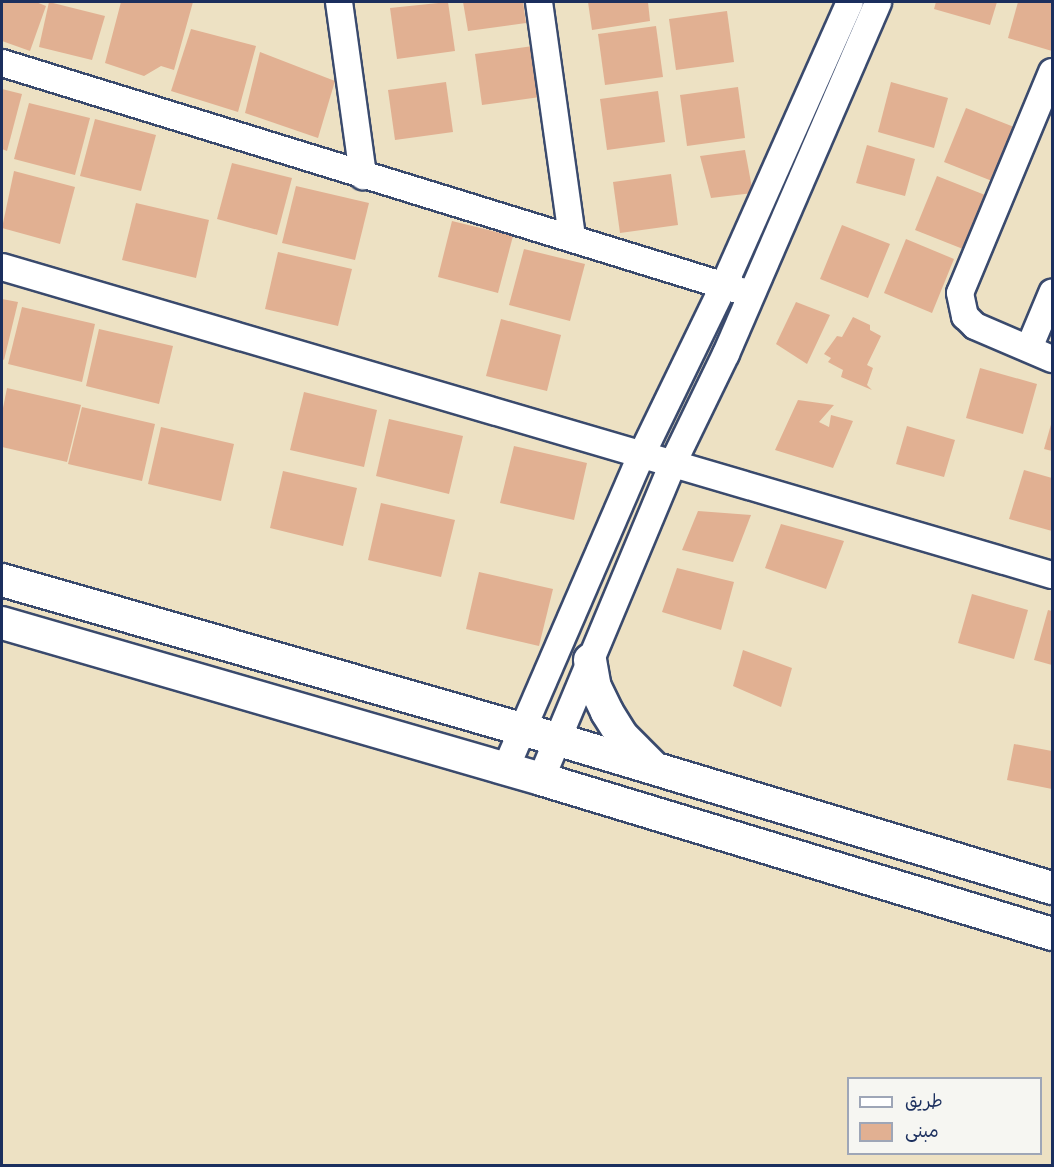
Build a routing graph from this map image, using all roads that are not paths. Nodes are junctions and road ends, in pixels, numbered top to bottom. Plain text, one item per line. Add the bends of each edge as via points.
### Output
1 (339, 2) edge
2 (539, 2) edge
3 (850, 2) edge
4 (878, 2) edge
5 (2, 63) edge
6 (1053, 72) edge
7 (363, 176) junction
8 (572, 238) junction
9 (2, 267) edge
10 (724, 285) junction
11 (1053, 292) edge
12 (750, 294) junction
13 (1029, 348) junction
14 (1053, 359) edge
15 (642, 454) junction
16 (674, 461) junction
17 (1053, 575) edge
18 (2, 580) edge
19 (2, 623) edge
20 (590, 660) junction
21 (523, 730) junction
22 (556, 739) junction
23 (654, 768) junction
24 (505, 770) junction
25 (541, 779) junction
26 (1053, 888) edge
27 (1053, 934) edge

1 - 7 street
2 - 8 street
3 - 10 street
4 - 12 street
5 - 7 street
6 - 13 street via 960,293 965,316 975,326
7 - 8 street
8 - 10 street
9 - 15 street
10 - 12 street
10 - 15 street
11 - 13 street
12 - 16 street via 726,354
13 - 14 street
15 - 16 street
15 - 21 street
16 - 17 street
16 - 20 street
18 - 21 street
19 - 24 street
20 - 22 street
20 - 23 street via 595,687 607,712 622,736
21 - 22 street
21 - 24 street
22 - 23 street
22 - 25 street
23 - 26 street
24 - 25 street
25 - 27 street

